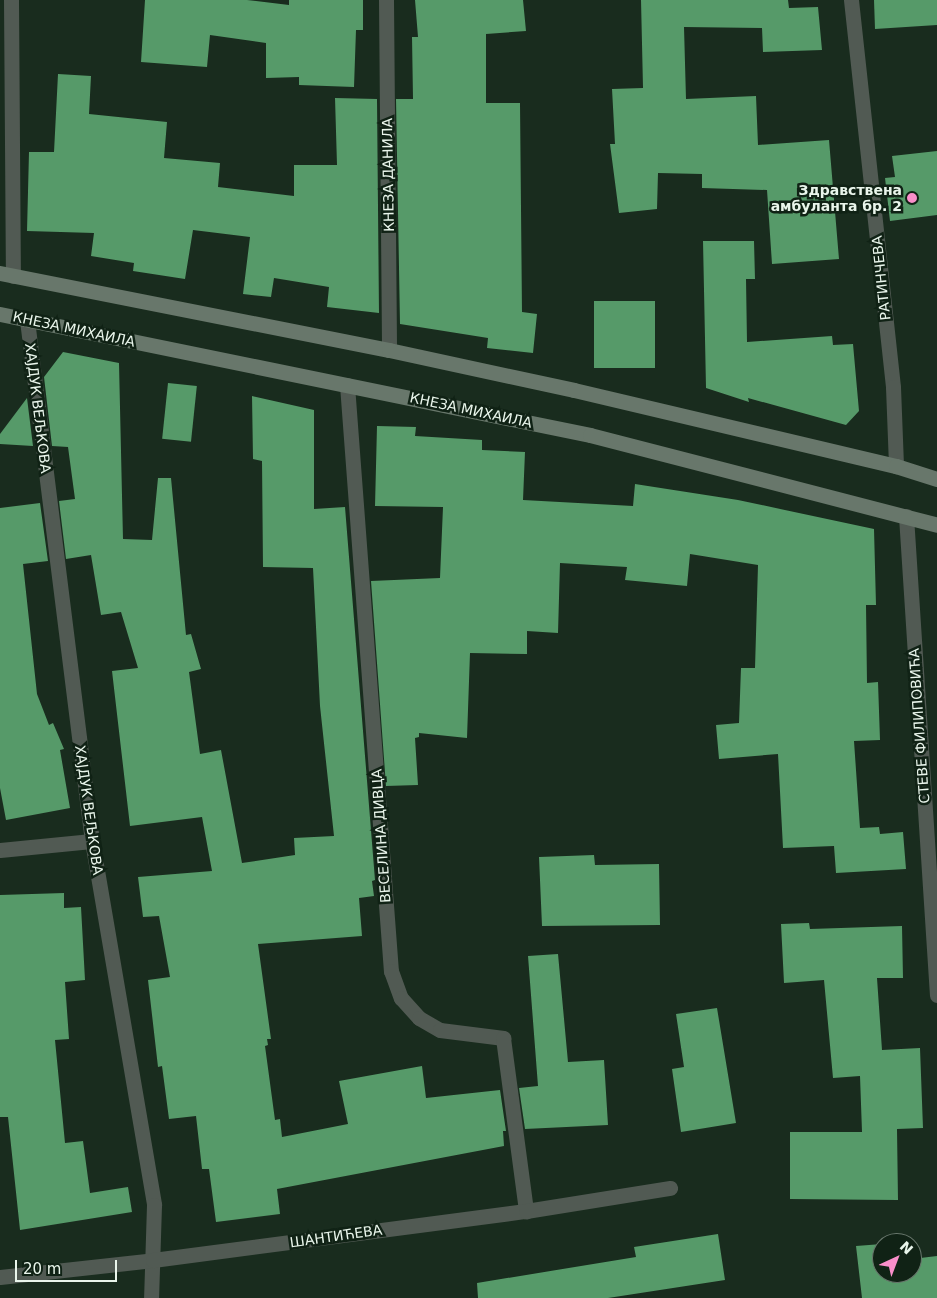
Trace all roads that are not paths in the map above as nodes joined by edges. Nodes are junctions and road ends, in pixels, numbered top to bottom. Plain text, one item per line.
1 (11, 0) edge
2 (386, 0) edge
3 (851, 0) edge
4 (6, 275) edge
5 (0, 314) edge
6 (27, 320) junction
7 (389, 350) junction
8 (347, 385) junction
9 (896, 466) junction
10 (937, 479) edge
11 (906, 516) junction
12 (937, 525) edge
13 (92, 842) junction
14 (0, 850) edge
15 (937, 995) edge
16 (670, 1188) dead end
17 (526, 1211) junction
18 (154, 1260) junction
19 (0, 1276) edge
20 (151, 1298) edge

1 - 4 street
2 - 7 street, КНЕЗА ДАНИЛА
3 - 9 street, РАТИНЧЕВА
4 - 7 main road
5 - 6 main road, КНЕЗА МИХАИЛА
6 - 8 main road, КНЕЗА МИХАИЛА
6 - 13 street, ХАЈДУК ВЕЉКОВА
7 - 9 main road
8 - 11 main road, КНЕЗА МИХАИЛА
8 - 17 street, ВЕСЕЛИНА ДИВЦА
9 - 10 main road
11 - 12 main road, КНЕЗА МИХАИЛА
11 - 15 street, СТЕВЕ ФИЛИПОВИЋА
13 - 14 street
13 - 18 street, ХАЈДУК ВЕЉКОВА
16 - 17 street, ШАНТИЋЕВА
17 - 18 street, ШАНТИЋЕВА
18 - 19 street, ШАНТИЋЕВА
18 - 20 street, ХАЈДУК ВЕЉКОВА

